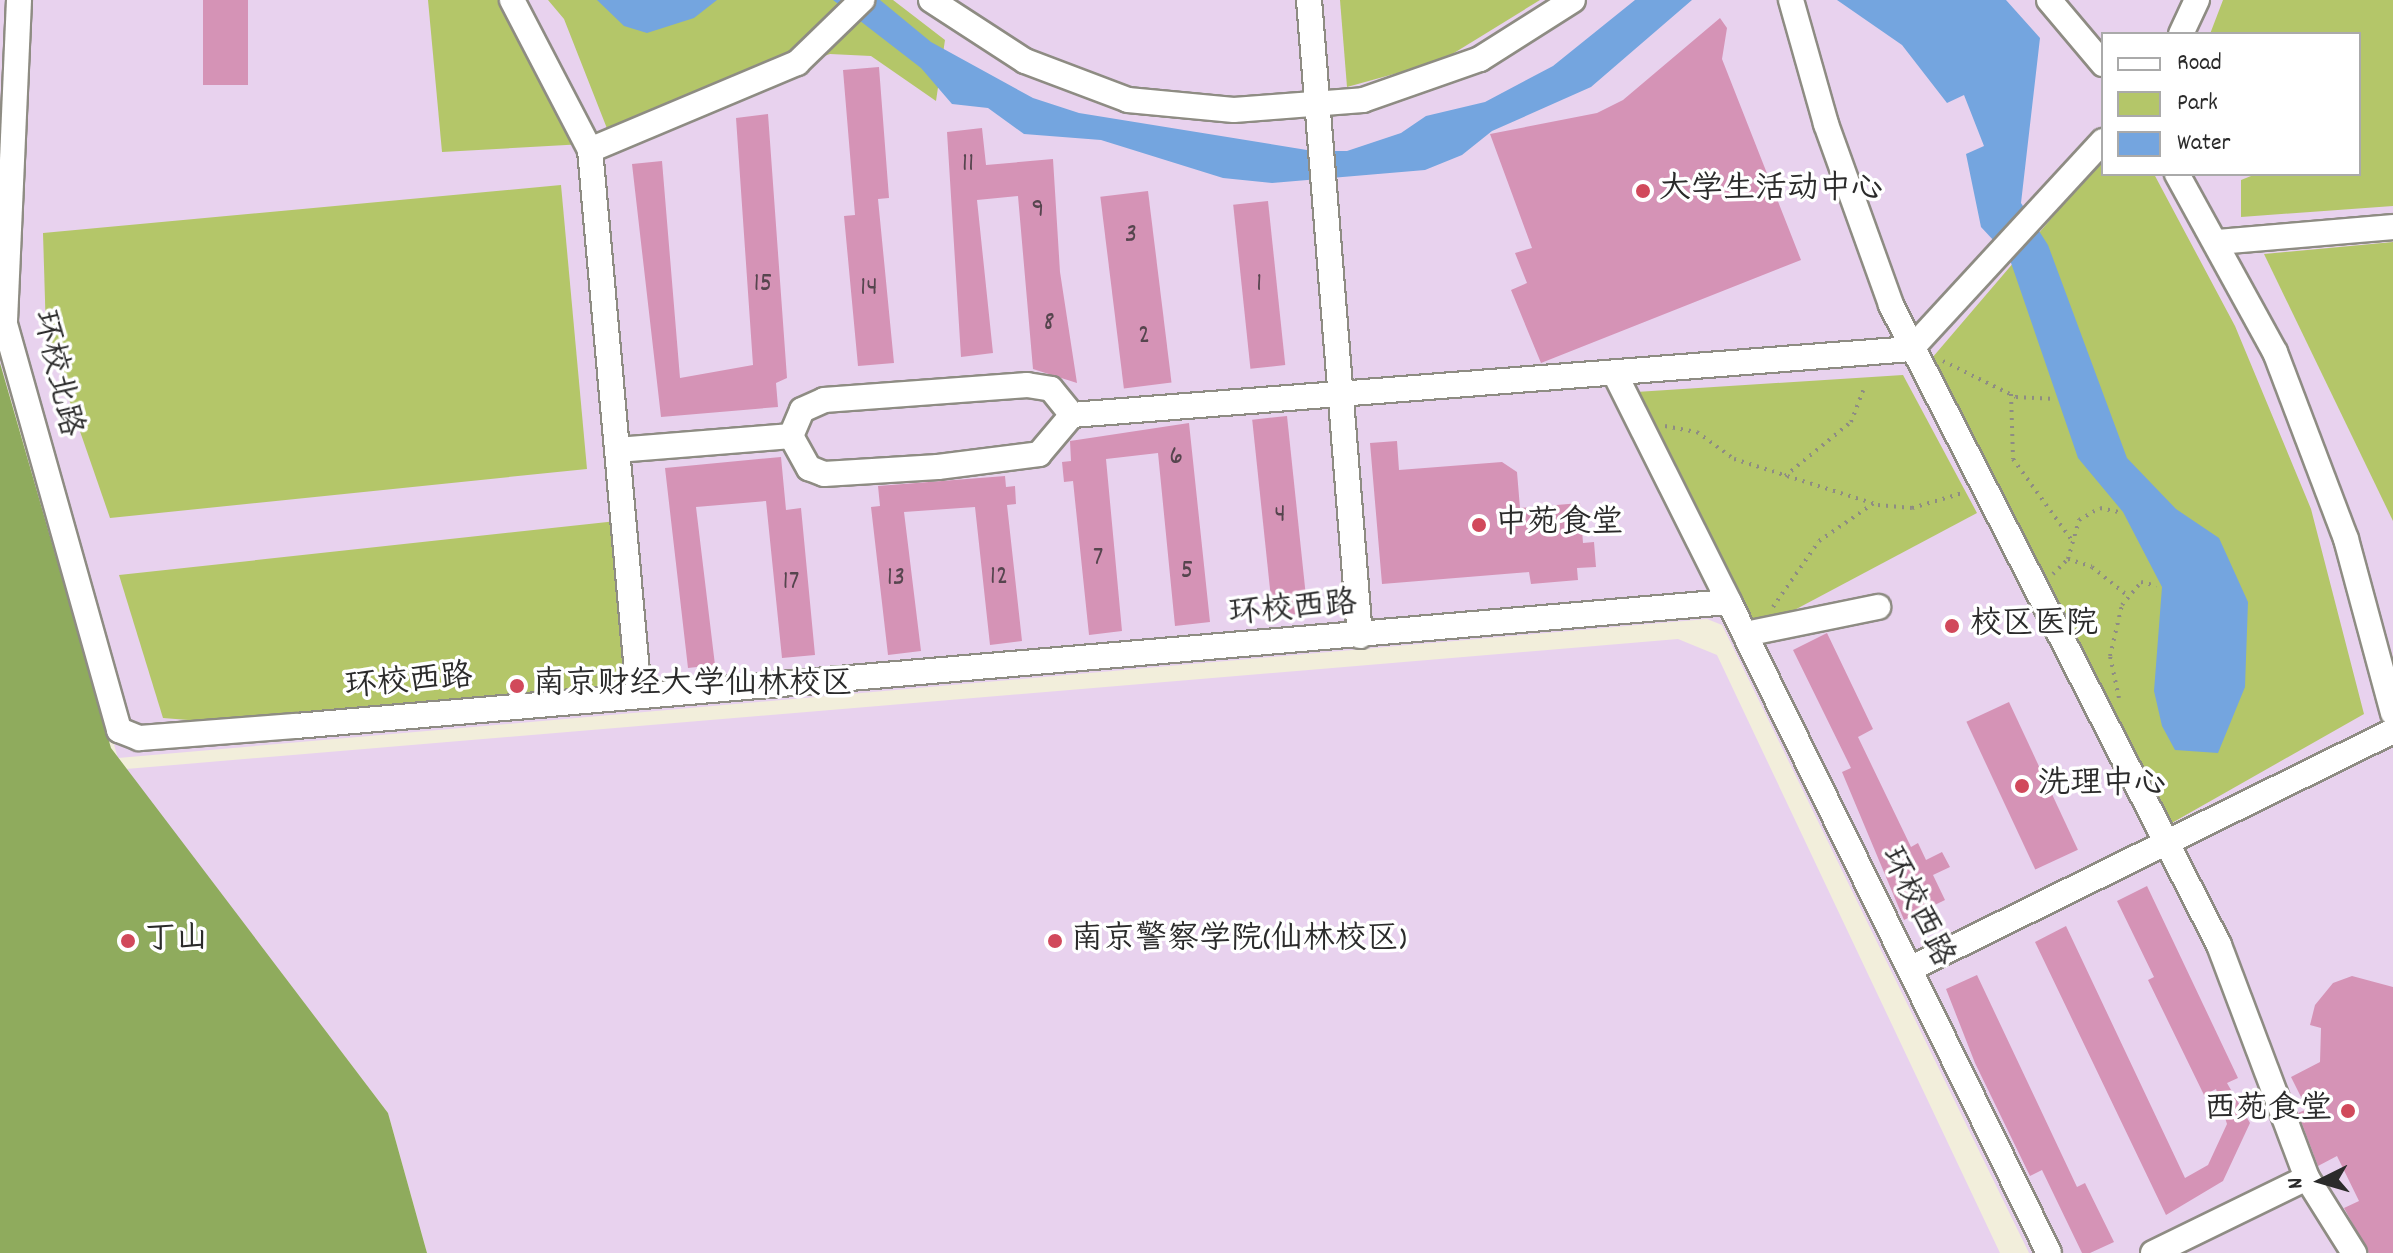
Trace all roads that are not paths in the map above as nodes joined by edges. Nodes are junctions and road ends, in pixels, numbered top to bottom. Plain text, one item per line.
1 (19, 0) edge
2 (512, 0) edge
3 (862, 0) edge
4 (931, 0) edge
5 (1309, 0) edge
6 (1573, 0) edge
7 (1791, 0) edge
8 (2049, 0) edge
9 (2197, 0) edge
10 (2182, 32) edge
11 (2101, 62) edge
12 (1313, 107) junction
13 (2101, 143) edge
14 (590, 150) junction
15 (2178, 176) edge
16 (2393, 227) edge
17 (2218, 242) junction
18 (1911, 349) junction
19 (1616, 376) junction
20 (1342, 395) junction
21 (1072, 415) junction
22 (791, 436) junction
23 (617, 450) junction
24 (1729, 602) junction
25 (1878, 607) dead end
26 (1755, 631) junction
27 (1360, 636) junction
28 (639, 695) junction
29 (2393, 713) edge
30 (2393, 731) edge
31 (139, 738) joint
32 (2166, 841) junction
33 (1910, 969) junction
34 (2307, 1178) junction
35 (2049, 1253) edge
36 (2153, 1253) edge
37 (2354, 1253) edge

1 - 31 street, 环校北路
2 - 14 street
3 - 14 street
4 - 12 street
5 - 12 street
6 - 12 street
7 - 18 street
8 - 11 street
9 - 10 street
12 - 20 street
13 - 18 street
14 - 23 street
15 - 17 street
16 - 17 street
17 - 29 street
18 - 19 street
18 - 32 street
19 - 20 street
19 - 24 street
20 - 21 street
20 - 27 street
21 - 22 street
21 - 22 street
22 - 23 street
23 - 28 street
24 - 26 street, 环校西路
24 - 27 street, 环校西路
25 - 26 street
26 - 33 street, 环校西路
27 - 28 street, 环校西路
28 - 31 street, 环校西路
30 - 32 street
32 - 33 street
32 - 34 street
33 - 35 street, 环校西路
34 - 36 street
34 - 37 street

